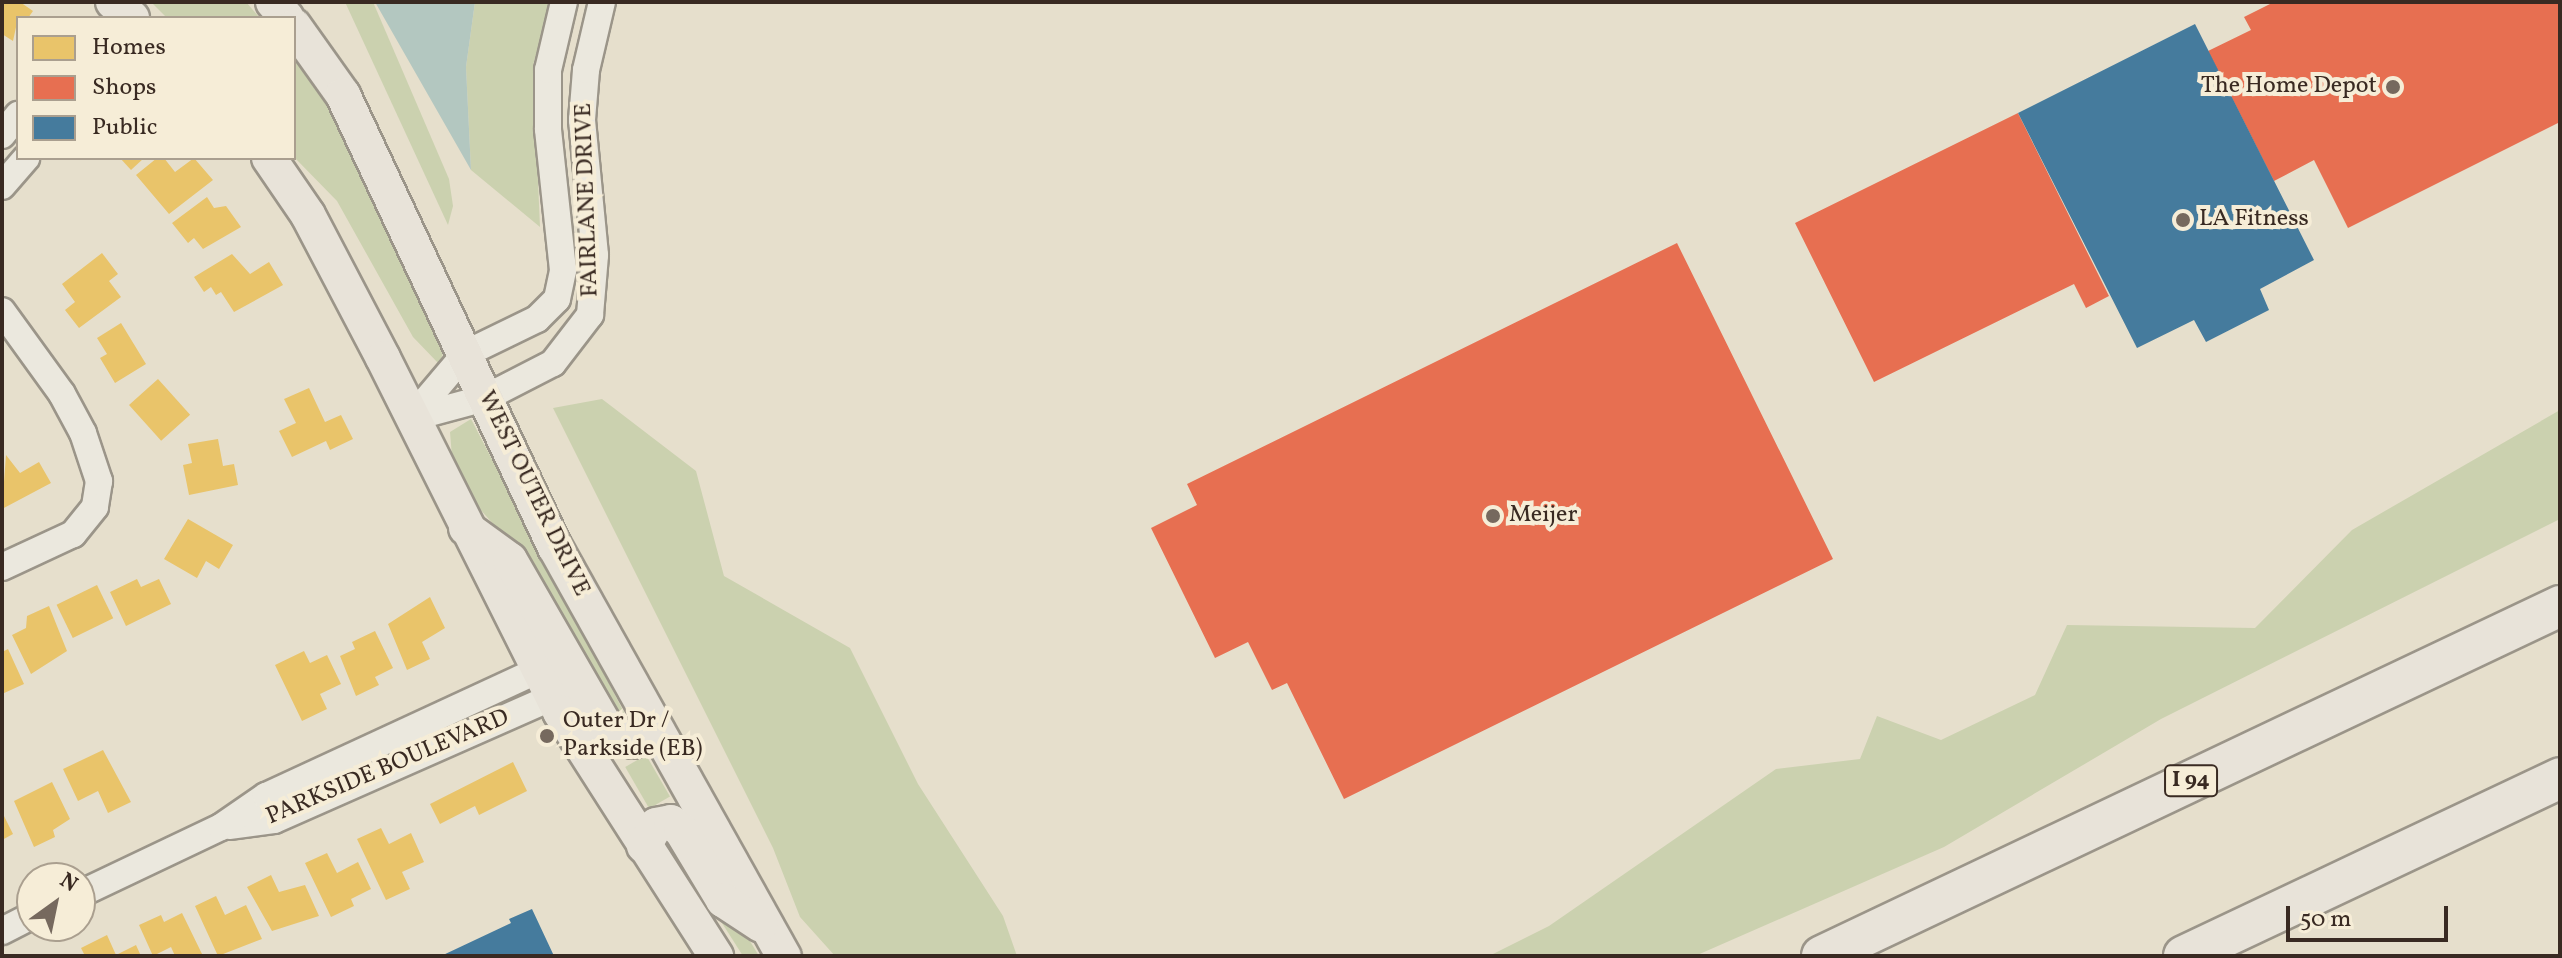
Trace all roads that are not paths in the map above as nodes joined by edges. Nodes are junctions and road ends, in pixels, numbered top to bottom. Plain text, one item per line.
1 (113, 2) edge
2 (564, 2) edge
3 (602, 2) edge
4 (130, 16) edge
5 (296, 29) edge
6 (16, 118) edge
7 (2, 135) edge
8 (24, 160) edge
9 (270, 160) edge
10 (2, 186) edge
11 (2, 311) edge
12 (465, 354) junction
13 (485, 398) junction
14 (411, 418) junction
15 (465, 528) junction
16 (2, 567) edge
17 (2560, 606) edge
18 (544, 684) junction
19 (649, 719) junction
20 (2560, 778) edge
21 (644, 846) junction
22 (96, 886) edge
23 (776, 943) edge
24 (716, 956) edge
25 (1822, 956) edge
26 (2184, 956) edge

1 - 4 main road
2 - 12 street, FAIRLANE DRIVE
3 - 13 street, FAIRLANE DRIVE
5 - 12 main road, WEST OUTER DRIVE
6 - 7 street
8 - 10 street
9 - 14 main road
11 - 16 street
12 - 13 main road, WEST OUTER DRIVE
12 - 14 street, FAIRLANE DRIVE
13 - 14 street, FAIRLANE DRIVE
13 - 19 main road, WEST OUTER DRIVE
14 - 15 main road
15 - 18 main road
15 - 19 main road
17 - 25 highway, I 94
18 - 21 main road
18 - 22 street, PARKSIDE BOULEVARD
19 - 23 main road, WEST OUTER DRIVE
20 - 26 highway
21 - 23 main road
21 - 24 main road

